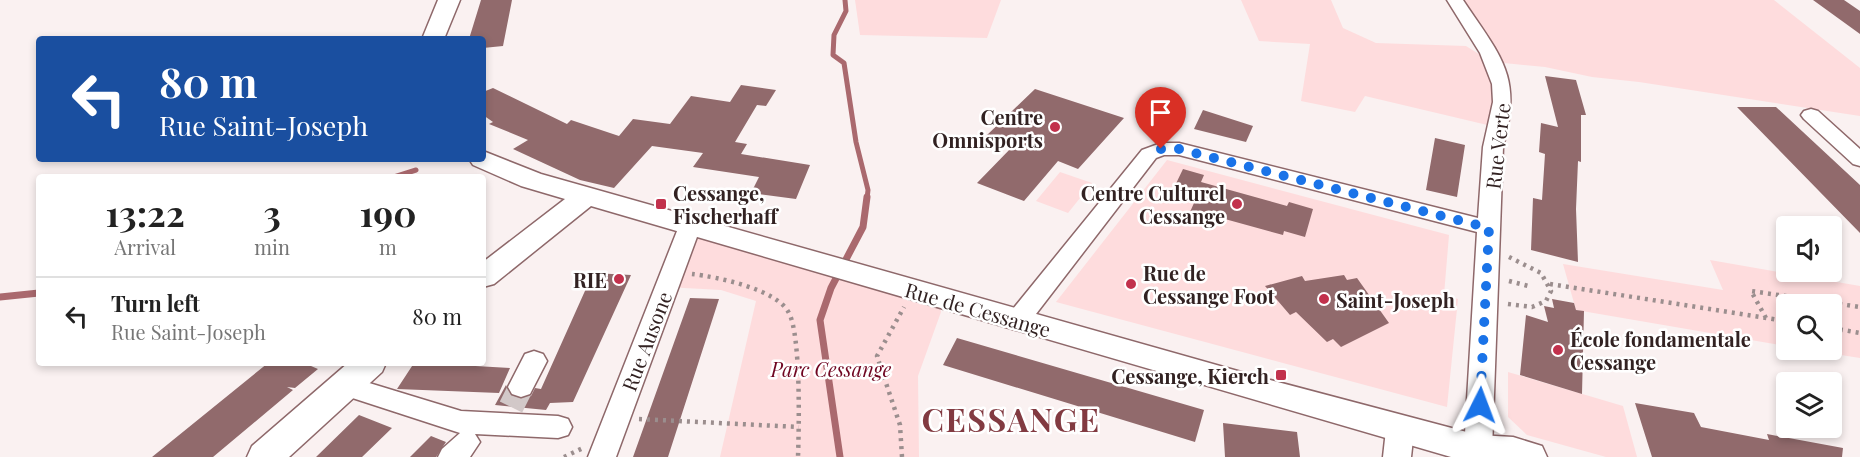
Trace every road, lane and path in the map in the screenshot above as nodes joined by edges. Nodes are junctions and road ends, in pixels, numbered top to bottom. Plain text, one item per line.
1 (449, 0) edge
2 (1455, 0) edge
3 (434, 36) edge
4 (1811, 116) dead end
5 (1860, 160) edge
6 (486, 161) edge
7 (587, 196) junction
8 (690, 226) junction
9 (1489, 228) junction
10 (1509, 256) dead end
11 (685, 273) dead end
12 (486, 276) edge
13 (1509, 281) dead end
14 (1550, 284) junction
15 (1532, 287) dead end
16 (1508, 304) dead end
17 (1860, 307) edge
18 (903, 309) dead end
19 (1766, 318) junction
20 (1776, 320) edge
21 (1017, 321) junction
22 (1842, 330) edge
23 (1860, 333) edge
24 (534, 361) dead end
25 (366, 366) edge
26 (343, 385) junction
27 (512, 405) junction
28 (632, 419) dead end
29 (558, 427) dead end
30 (799, 427) junction
31 (1399, 443) edge
32 (593, 452) edge
33 (1483, 453) edge
34 (265, 457) edge
35 (564, 457) edge
36 (798, 457) edge
37 (902, 457) edge
38 (1529, 457) edge

1 - 3 main road
2 - 9 street, Rue Verte
4 - 5 street
6 - 7 main road, Rue de Cessange
7 - 8 main road, Rue de Cessange
7 - 12 main road
8 - 21 main road, Rue de Cessange
8 - 32 street, Rue Ausone
9 - 21 street
9 - 33 street, Rue Verte
10 - 14 path
11 - 30 path
13 - 15 path
14 - 16 path
14 - 19 path
17 - 19 path
18 - 37 path
19 - 20 path
21 - 31 main road, Rue de Cessange
22 - 23 path
24 - 27 street
25 - 26 main road
26 - 27 street
26 - 34 main road
27 - 29 street
28 - 30 path
30 - 36 path
31 - 33 main road, Rue de Cessange
32 - 35 path
33 - 38 main road, Rue de Cessange

